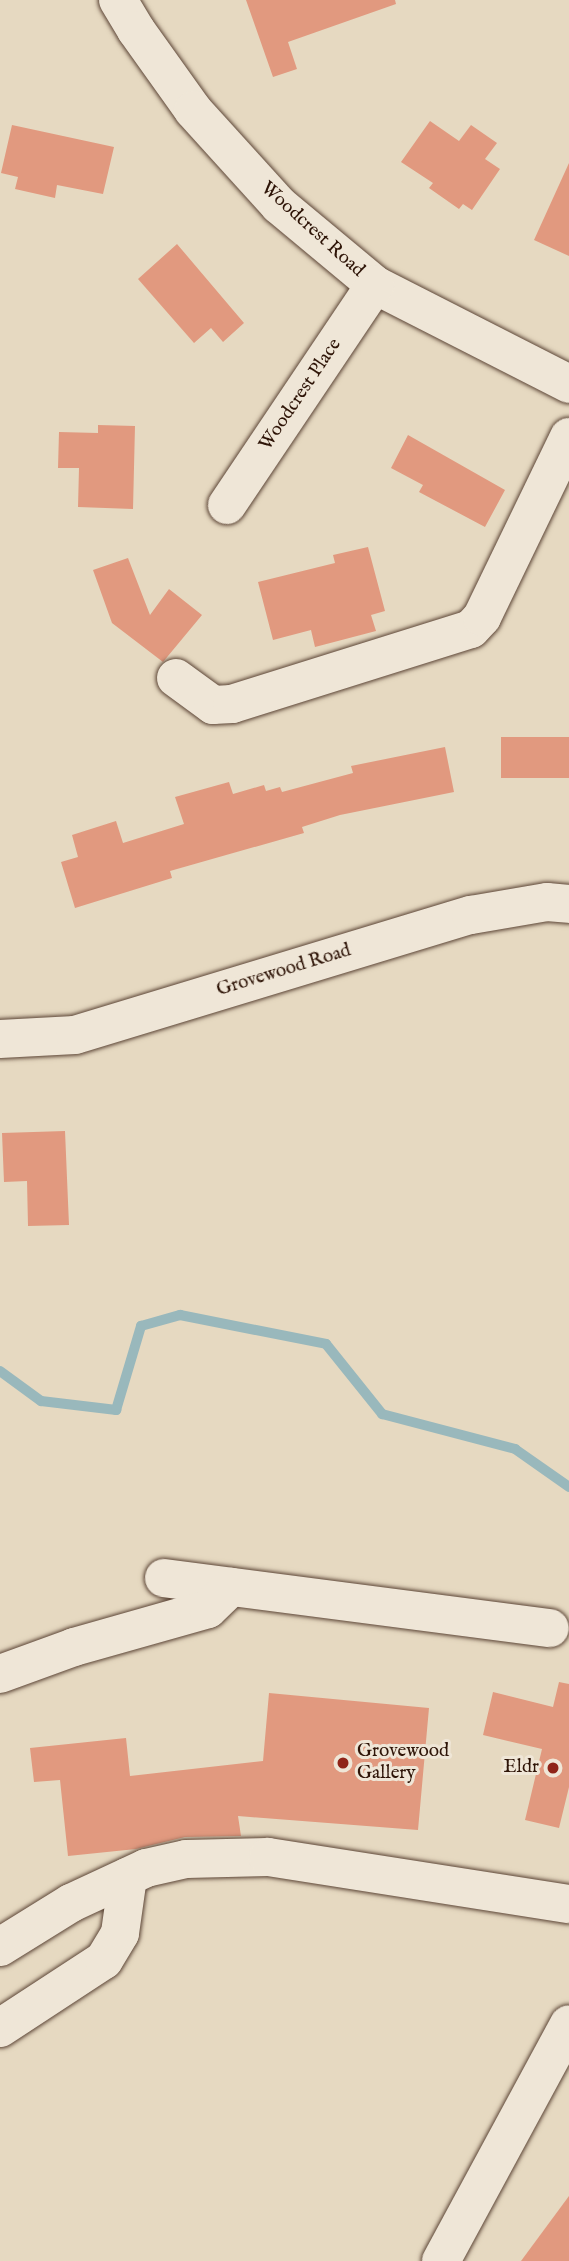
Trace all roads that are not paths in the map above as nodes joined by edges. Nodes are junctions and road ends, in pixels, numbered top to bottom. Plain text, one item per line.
1 (118, 0) edge
2 (375, 285) junction
3 (569, 384) edge
4 (569, 437) edge
5 (227, 505) dead end
6 (176, 678) dead end
7 (569, 904) edge
8 (0, 1039) edge
9 (164, 1578) dead end
10 (231, 1587) junction
11 (550, 1628) dead end
12 (10, 1670) edge
13 (128, 1877) junction
14 (569, 1904) edge
15 (0, 1947) edge
16 (569, 2024) edge
17 (0, 2028) edge
18 (441, 2261) edge

1 - 2 street, Woodcrest Road
2 - 3 street, Woodcrest Road
2 - 5 street, Woodcrest Place
4 - 6 street
7 - 8 street, Grovewood Road
9 - 10 street
10 - 11 street
10 - 12 street
13 - 14 street
13 - 15 street
13 - 17 street
16 - 18 street

